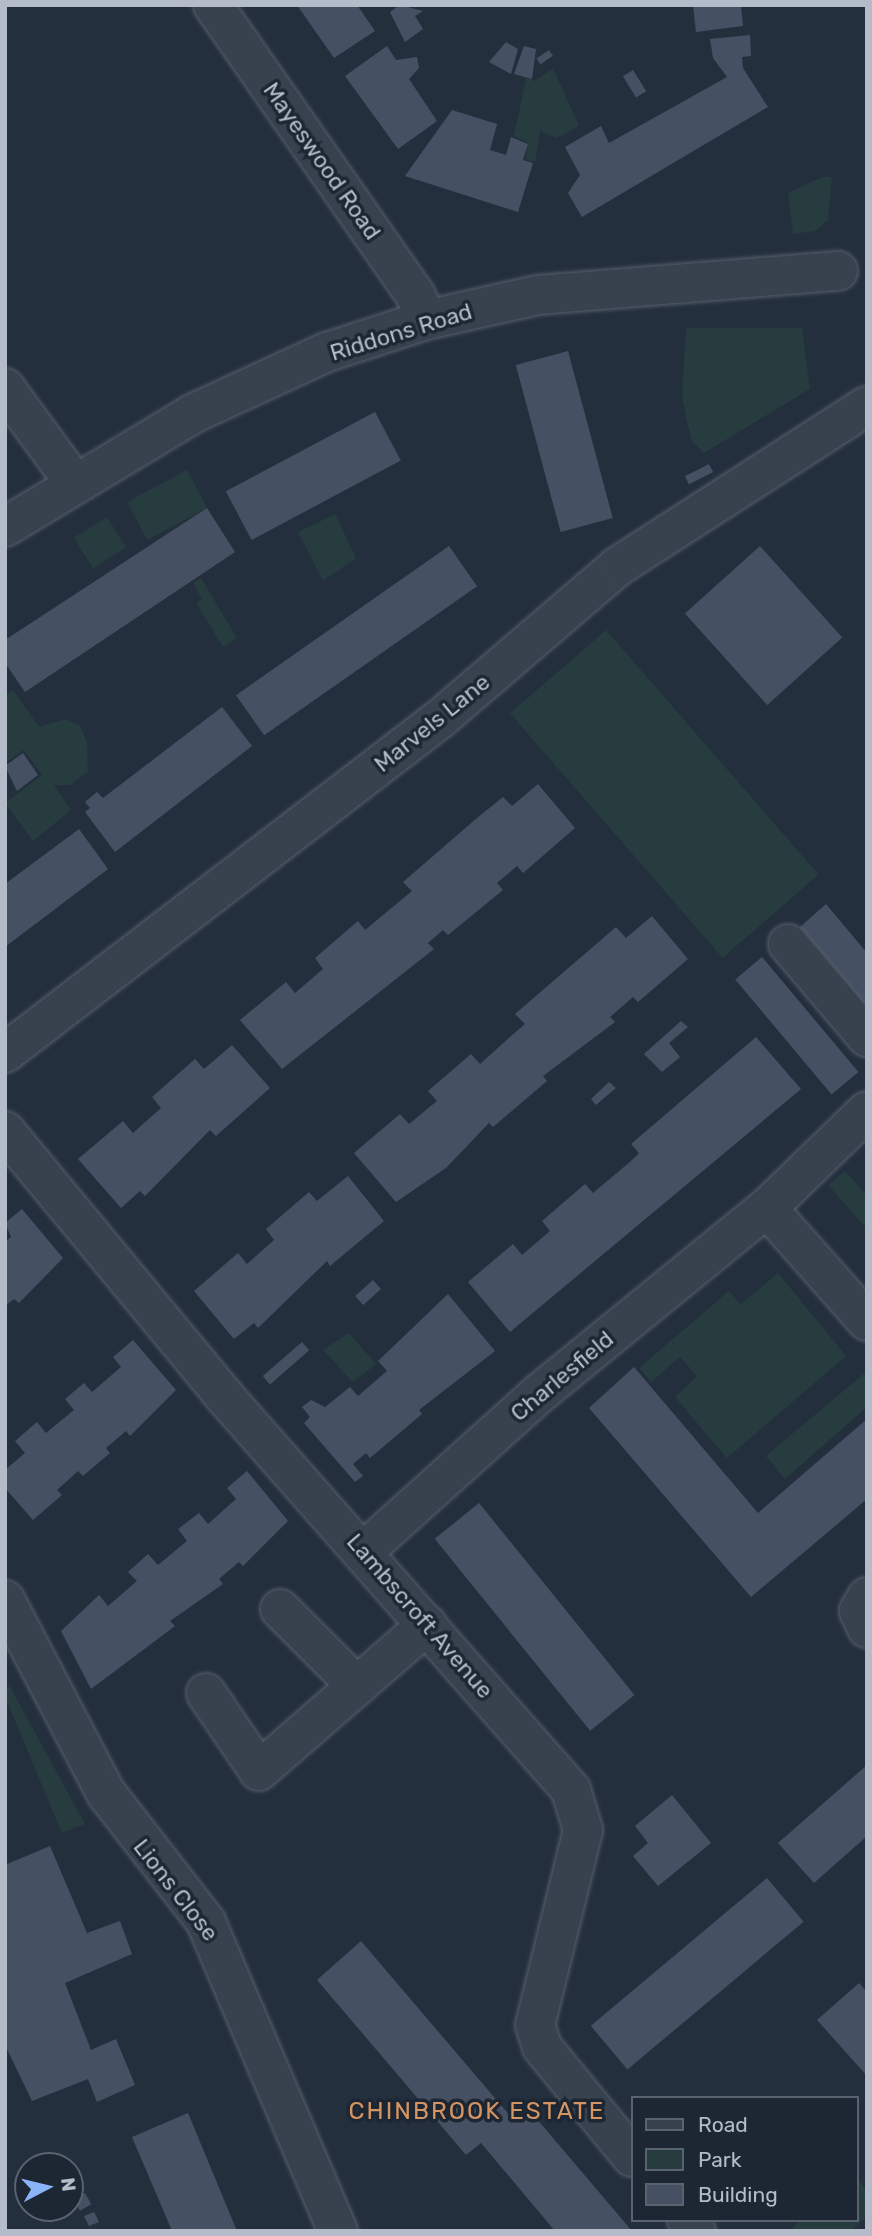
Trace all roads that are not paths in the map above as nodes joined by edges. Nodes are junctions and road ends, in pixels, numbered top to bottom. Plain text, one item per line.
1 (214, 5) edge
2 (838, 271) dead end
3 (426, 320) junction
4 (5, 388) edge
5 (867, 406) edge
6 (73, 481) junction
7 (5, 527) edge
8 (788, 944) dead end
9 (867, 1037) edge
10 (5, 1053) edge
11 (867, 1111) edge
12 (5, 1130) edge
13 (767, 1208) junction
14 (867, 1321) edge
15 (363, 1552) junction
16 (867, 1597) edge
17 (5, 1600) edge
18 (280, 1609) dead end
19 (427, 1625) junction
20 (867, 1628) edge
21 (358, 1686) junction
22 (206, 1693) dead end
23 (630, 2155) edge
24 (338, 2231) edge

1 - 3 street, Mayeswood Road
2 - 3 street, Riddons Road
3 - 6 street, Riddons Road
4 - 6 street
5 - 10 street, Marvels Lane
6 - 7 street, Riddons Road
8 - 9 street
11 - 13 street, Charlesfield
12 - 15 street, Lambscroft Avenue
13 - 14 street
13 - 15 street, Charlesfield
15 - 19 street, Lambscroft Avenue
16 - 20 street
17 - 24 street, Lions Close
18 - 21 street
19 - 21 street
19 - 23 street, Lambscroft Avenue
21 - 22 street

